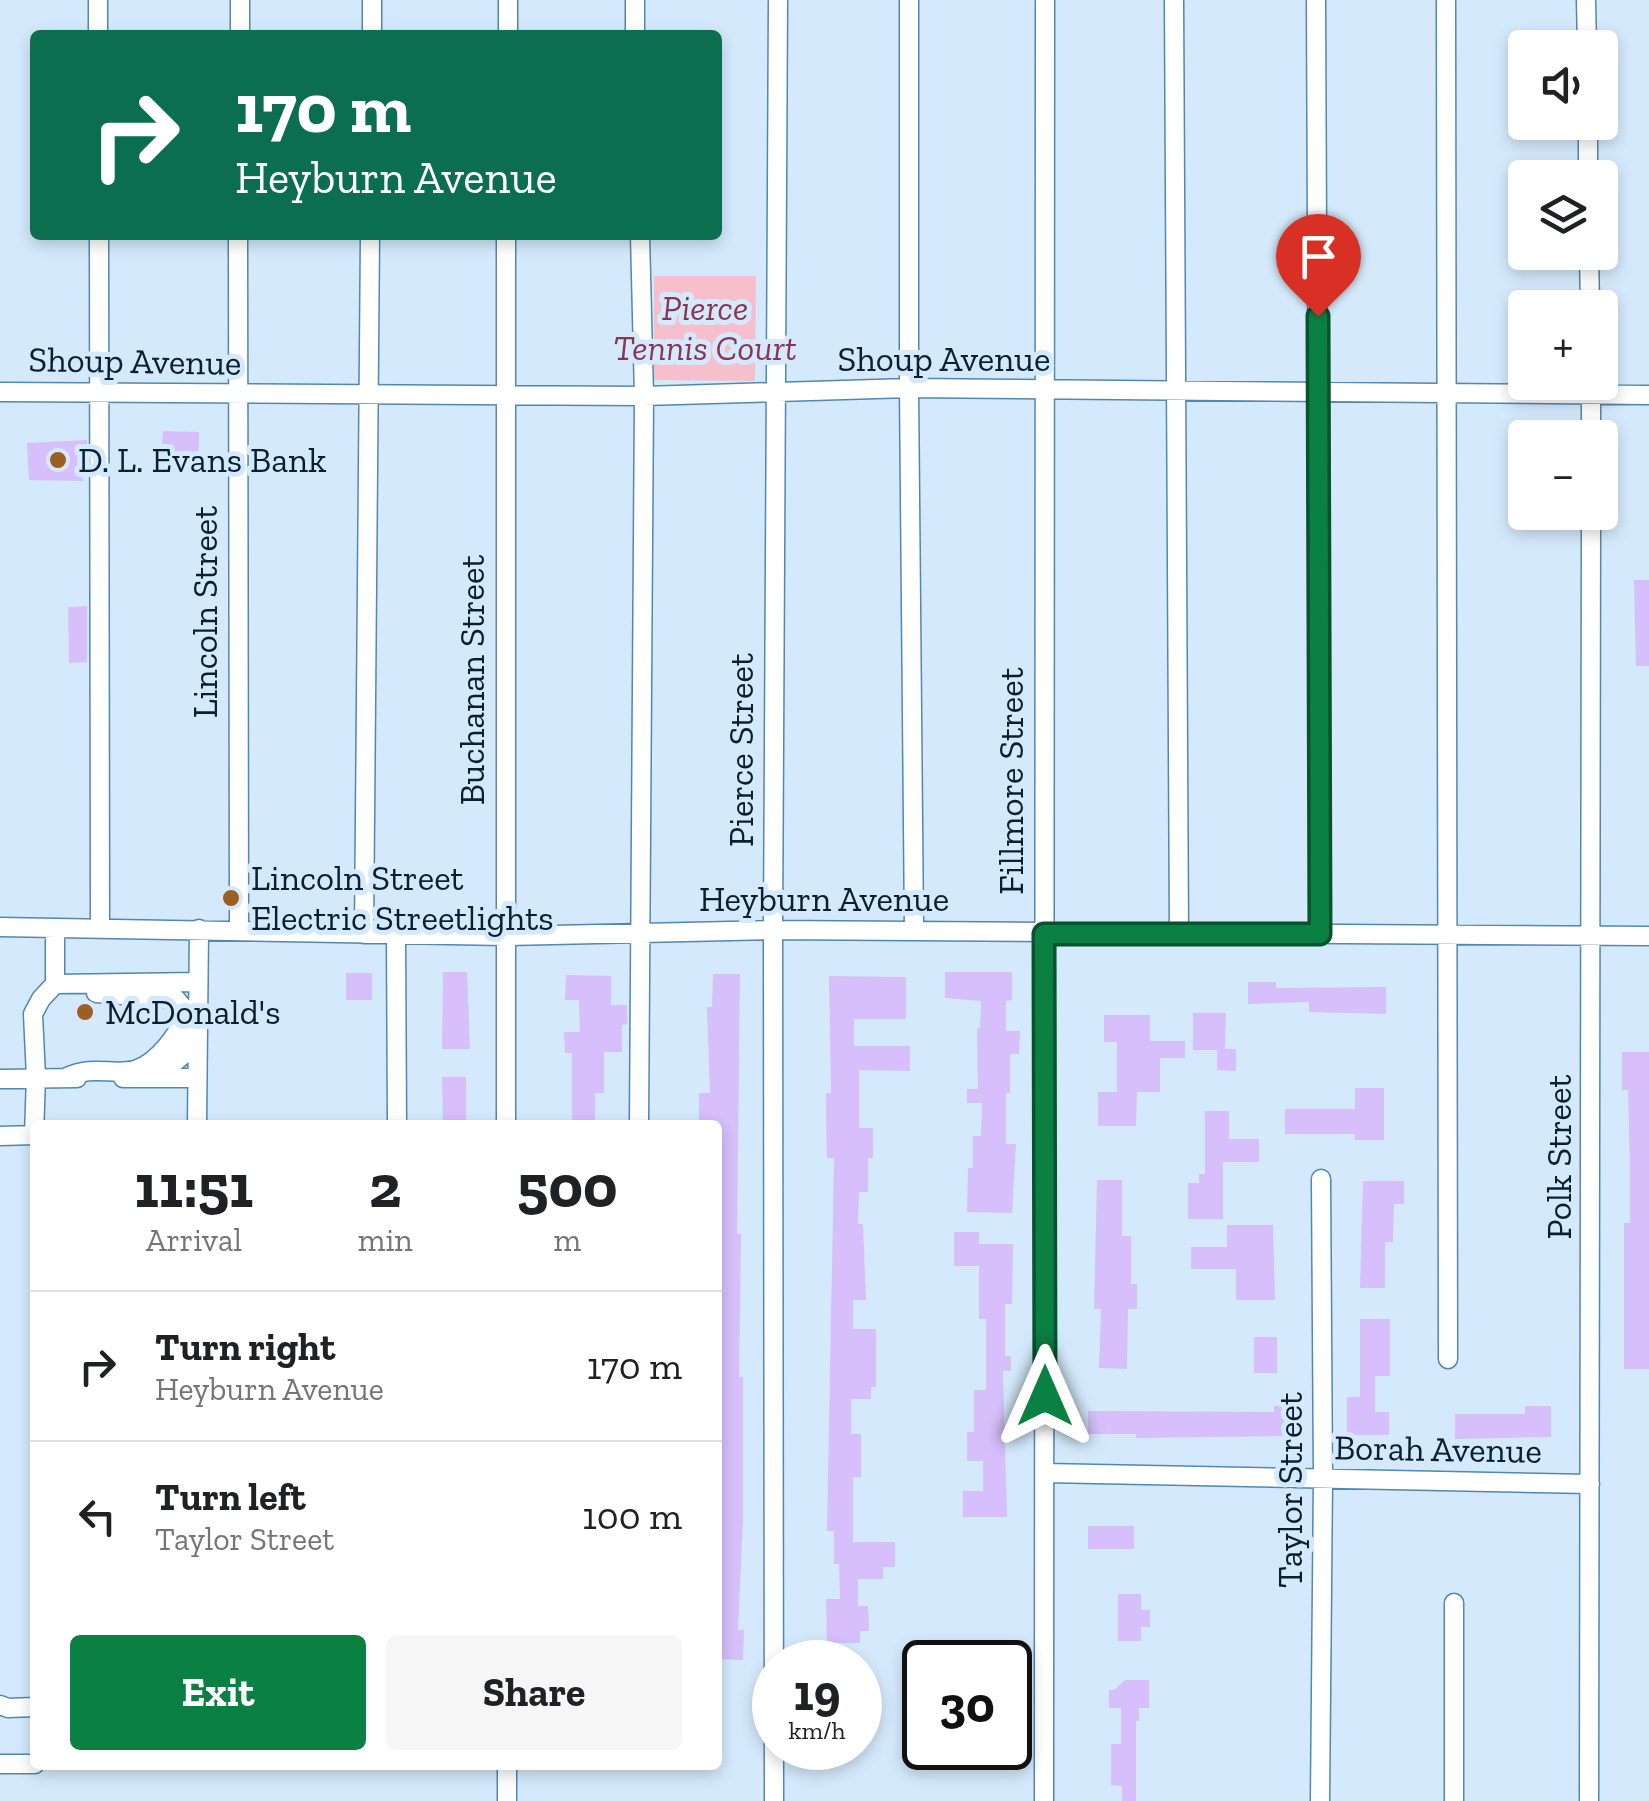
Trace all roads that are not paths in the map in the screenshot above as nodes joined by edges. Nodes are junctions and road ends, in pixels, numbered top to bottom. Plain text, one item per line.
1 (98, 0) edge
2 (240, 0) edge
3 (372, 0) edge
4 (508, 0) edge
5 (635, 0) edge
6 (778, 0) edge
7 (910, 0) edge
8 (1045, 0) edge
9 (1174, 0) edge
10 (1316, 0) edge
11 (1446, 0) edge
12 (1586, 0) edge
13 (98, 30) edge
14 (240, 30) edge
15 (372, 30) edge
16 (508, 30) edge
17 (635, 30) edge
18 (1587, 30) edge
19 (98, 240) edge
20 (238, 240) edge
21 (370, 240) edge
22 (506, 240) edge
23 (640, 240) edge
24 (909, 388) junction
25 (0, 392) edge
26 (99, 392) junction
27 (1042, 392) junction
28 (1508, 392) edge
29 (1618, 392) edge
30 (775, 393) junction
31 (1176, 393) junction
32 (236, 394) junction
33 (1445, 394) junction
34 (1318, 395) junction
35 (369, 396) junction
36 (644, 396) junction
37 (1649, 396) edge
38 (504, 397) junction
39 (1591, 530) edge
40 (0, 927) edge
41 (55, 928) junction
42 (100, 929) junction
43 (199, 929) junction
44 (239, 929) junction
45 (773, 930) junction
46 (914, 930) junction
47 (642, 932) junction
48 (364, 934) junction
49 (396, 934) junction
50 (1044, 934) junction
51 (1179, 934) junction
52 (1320, 934) junction
53 (1448, 935) junction
54 (1592, 935) junction
55 (505, 936) junction
56 (1649, 936) edge
57 (198, 982) junction
58 (55, 984) junction
59 (80, 984) junction
60 (36, 1077) junction
61 (0, 1078) edge
62 (65, 1078) junction
63 (197, 1078) junction
64 (35, 1120) edge
65 (197, 1120) edge
66 (397, 1120) edge
67 (506, 1120) edge
68 (639, 1120) edge
69 (0, 1136) edge
70 (30, 1136) edge
71 (1321, 1180) dead end
72 (1448, 1359) dead end
73 (1045, 1474) junction
74 (1323, 1479) junction
75 (1590, 1484) junction
76 (1454, 1603) dead end
77 (0, 1705) edge
78 (30, 1707) edge
79 (0, 1764) edge
80 (30, 1764) edge
81 (507, 1770) edge
82 (507, 1801) edge
83 (774, 1801) edge
84 (1044, 1801) edge
85 (1320, 1801) edge
86 (1454, 1801) edge
87 (1589, 1801) edge

1 - 13 street
2 - 14 street
3 - 15 street
4 - 16 street
5 - 17 street
6 - 30 street, Pierce Street
7 - 24 street
8 - 27 street, Fillmore Street
9 - 31 street
10 - 34 street
11 - 33 street
12 - 18 street
19 - 26 street
20 - 32 street, Lincoln Street
21 - 35 street
22 - 38 street, Buchanan Street
23 - 36 street
24 - 27 street, Shoup Avenue
24 - 30 street, Shoup Avenue
24 - 46 street
25 - 26 street, Shoup Avenue
26 - 32 street, Shoup Avenue
26 - 42 street
27 - 31 street, Shoup Avenue
27 - 50 street, Fillmore Street
28 - 33 street, Shoup Avenue
29 - 37 street, Shoup Avenue
30 - 36 street, Shoup Avenue
30 - 45 street, Pierce Street
31 - 34 street, Shoup Avenue
31 - 51 street
32 - 35 street, Shoup Avenue
32 - 44 street, Lincoln Street
33 - 34 street, Shoup Avenue
33 - 53 street
34 - 52 street
35 - 38 street, Shoup Avenue
35 - 48 street
36 - 38 street, Shoup Avenue
36 - 47 street
38 - 55 street, Buchanan Street
39 - 54 street, Polk Street
40 - 41 street, Heyburn Avenue
41 - 42 street, Heyburn Avenue
41 - 58 street
42 - 43 street, Heyburn Avenue
43 - 44 street, Heyburn Avenue
43 - 57 street
44 - 48 street, Heyburn Avenue
45 - 46 street, Heyburn Avenue
45 - 47 street, Heyburn Avenue
45 - 83 street, Pierce Street
46 - 50 street, Heyburn Avenue
47 - 55 street, Heyburn Avenue
47 - 68 street
48 - 49 street, Heyburn Avenue
49 - 55 street, Heyburn Avenue
49 - 66 street
50 - 51 street, Heyburn Avenue
50 - 73 street, Fillmore Street
51 - 52 street, Heyburn Avenue
52 - 53 street, Heyburn Avenue
53 - 54 street, Heyburn Avenue
53 - 72 street
54 - 56 street, Heyburn Avenue
54 - 75 street, Polk Street
55 - 67 street, Buchanan Street
57 - 59 street
57 - 63 street
58 - 59 street
58 - 60 street
59 - 62 street
60 - 61 street
60 - 62 street
60 - 64 street
62 - 63 street
63 - 65 street
69 - 70 street
71 - 74 street, Taylor Street
73 - 74 street, Borah Avenue
73 - 84 street, Fillmore Street
74 - 75 street, Borah Avenue
74 - 85 street, Taylor Street
75 - 87 street, Polk Street
76 - 86 street
77 - 78 street
79 - 80 street
81 - 82 street

